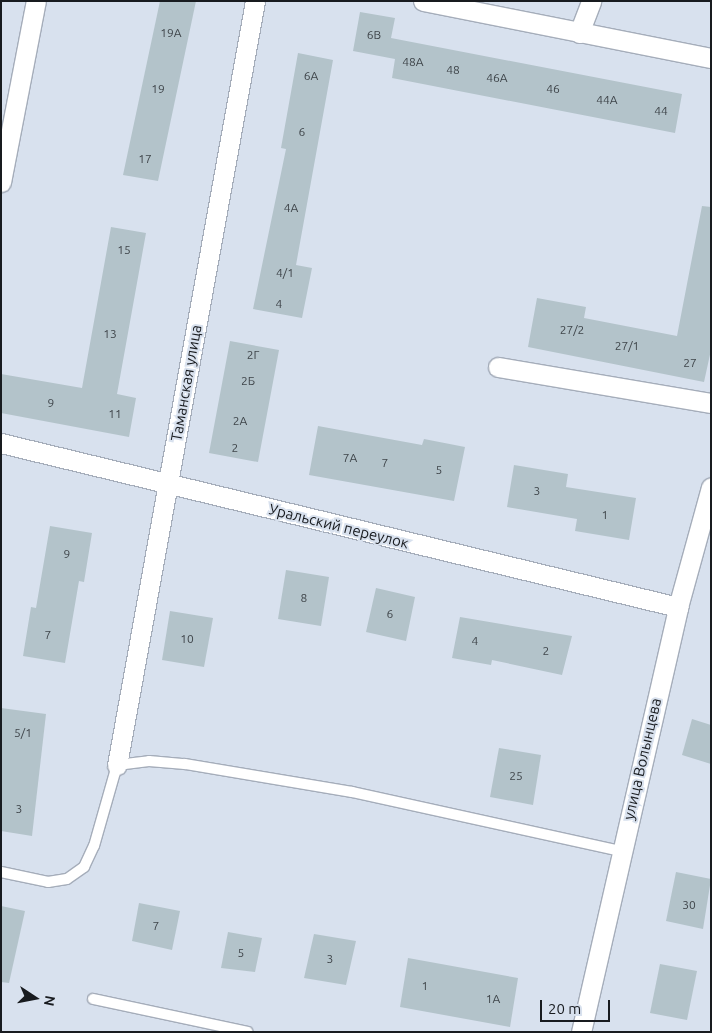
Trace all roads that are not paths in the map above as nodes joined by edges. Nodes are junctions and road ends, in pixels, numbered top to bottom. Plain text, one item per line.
1 (36, 1) edge
2 (255, 1) edge
3 (423, 1) edge
4 (591, 1) edge
5 (579, 33) junction
6 (711, 58) edge
7 (1, 182) edge
8 (498, 367) dead end
9 (711, 403) edge
10 (1, 443) edge
11 (168, 484) junction
12 (711, 487) edge
13 (678, 607) junction
14 (117, 765) junction
15 (620, 851) junction
16 (1, 872) edge
17 (93, 999) dead end
18 (248, 1032) edge
19 (581, 1032) edge

1 - 7 street
2 - 11 street, Таманская улица
3 - 5 street
4 - 5 street
5 - 6 street
8 - 9 street
10 - 11 street, Уральский переулок
11 - 13 street, Уральский переулок
11 - 14 street, Таманская улица
12 - 13 street, улица Волынцева
13 - 15 street, улица Волынцева
14 - 15 lane
14 - 16 lane
15 - 19 street, улица Волынцева
17 - 18 lane

